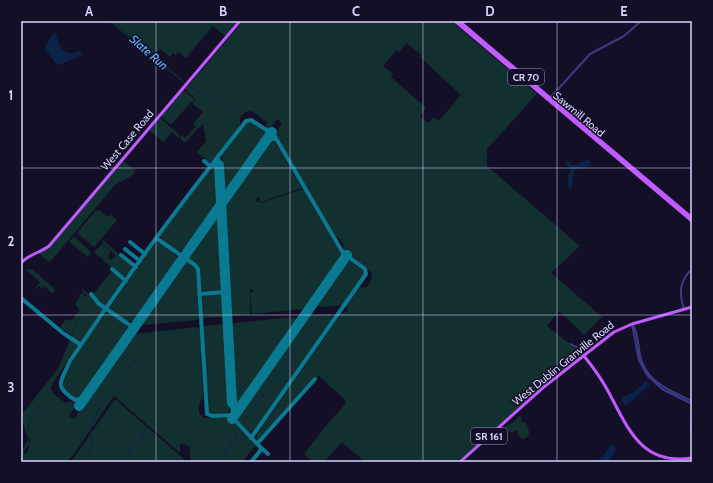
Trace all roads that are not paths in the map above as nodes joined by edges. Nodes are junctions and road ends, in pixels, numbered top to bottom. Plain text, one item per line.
1 (240, 21) edge
2 (455, 21) edge
3 (459, 21) edge
4 (641, 21) edge
5 (549, 99) junction
6 (692, 218) edge
7 (692, 221) edge
8 (21, 263) edge
9 (692, 269) edge
10 (692, 307) edge
11 (684, 309) junction
12 (632, 324) junction
13 (571, 344) dead end
14 (584, 356) junction
15 (692, 402) edge
16 (692, 417) edge
17 (692, 436) edge
18 (692, 458) edge
19 (460, 462) edge

1 - 8 main road, West Case Road
2 - 5 main road, Sawmill Road / CR 70
3 - 5 main road, Sawmill Road / CR 70
4 - 5 street
5 - 6 main road, Sawmill Road / CR 70
5 - 7 main road, Sawmill Road / CR 70
9 - 11 street
10 - 11 main road, West Dublin Granville Road / SR 161
11 - 12 main road, West Dublin Granville Road / SR 161
12 - 14 main road, West Dublin Granville Road / SR 161
12 - 15 street
13 - 14 street
14 - 18 main road
14 - 19 main road, West Dublin Granville Road / SR 161
16 - 17 street

